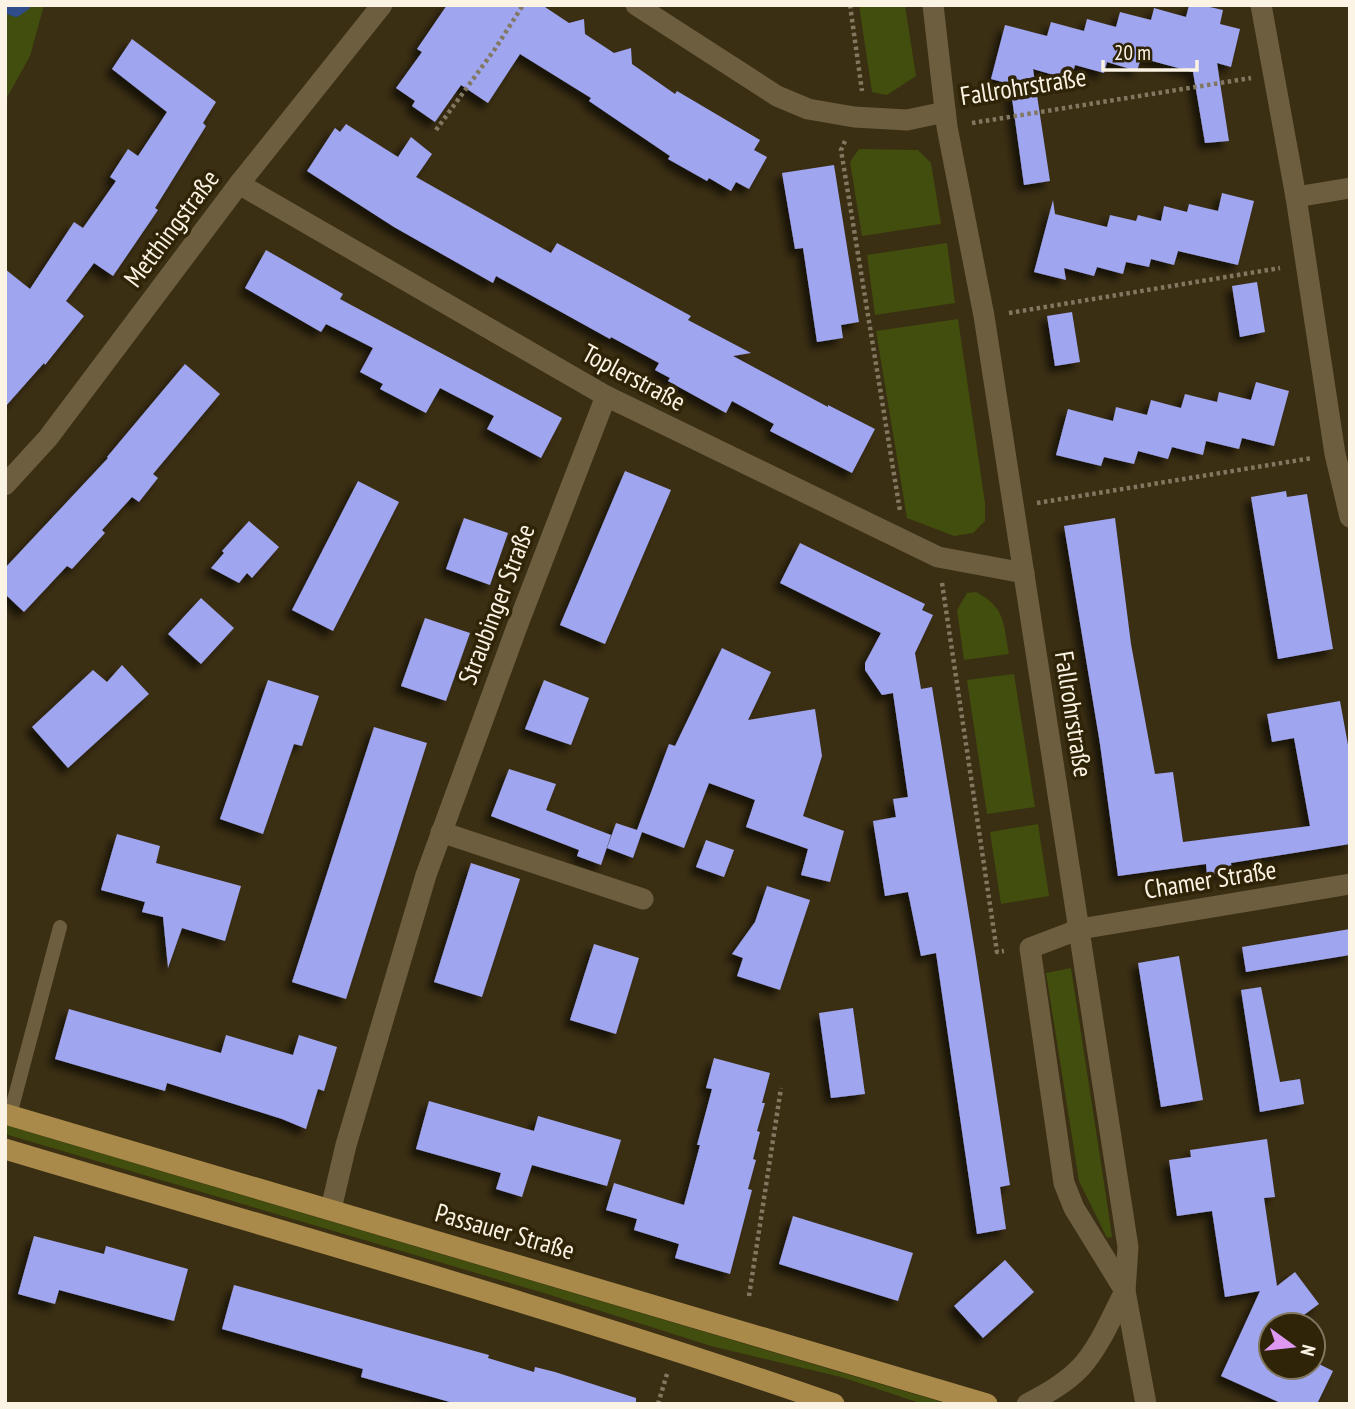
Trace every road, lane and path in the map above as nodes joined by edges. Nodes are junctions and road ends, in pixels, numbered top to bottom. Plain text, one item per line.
1 (382, 5) edge
2 (523, 5) edge
3 (636, 5) edge
4 (850, 5) edge
5 (933, 5) edge
6 (1261, 5) edge
7 (1273, 74) junction
8 (855, 117) junction
9 (946, 119) junction
10 (436, 130) dead end
11 (239, 184) junction
12 (1350, 188) edge
13 (1296, 197) junction
14 (1306, 263) junction
15 (984, 316) junction
16 (606, 396) junction
17 (1335, 454) junction
18 (5, 485) edge
19 (1013, 508) junction
20 (1350, 517) edge
21 (897, 538) junction
22 (938, 557) junction
23 (1024, 573) junction
24 (442, 832) junction
25 (1350, 884) edge
26 (643, 899) dead end
27 (60, 927) dead end
28 (1080, 929) junction
29 (1030, 948) junction
30 (780, 1088) dead end
31 (8, 1115) edge
32 (5, 1149) edge
33 (331, 1209) junction
34 (1125, 1291) junction
35 (749, 1296) dead end
36 (834, 1404) edge
37 (987, 1404) edge
38 (1027, 1404) edge
39 (1146, 1404) edge

1 - 11 street, Metthingstraße
2 - 10 path
3 - 8 street
4 - 8 path
5 - 9 street, Fallrohrstraße
6 - 7 street
7 - 9 path, Fallrohrstraße
7 - 13 street
8 - 9 street
8 - 21 path
9 - 15 street, Fallrohrstraße
11 - 16 street, Toplerstraße
11 - 18 street, Metthingstraße
12 - 13 street
13 - 14 street
14 - 15 path
14 - 17 street
15 - 19 street, Fallrohrstraße
16 - 21 street, Toplerstraße
16 - 24 street, Straubinger Straße
17 - 19 path
17 - 20 street
19 - 23 street, Fallrohrstraße
21 - 22 street, Toplerstraße
22 - 23 street, Toplerstraße
22 - 29 path
23 - 28 street, Fallrohrstraße
24 - 26 street
24 - 33 street, Straubinger Straße
25 - 28 street, Chamer Straße
27 - 31 lane
28 - 29 street
28 - 34 street, Fallrohrstraße
29 - 34 street, Fallrohrstraße
30 - 35 path
31 - 33 main road, Passauer Straße
32 - 36 main road
33 - 37 main road, Passauer Straße
34 - 38 street, Fallrohrstraße
34 - 39 street, Fallrohrstraße

